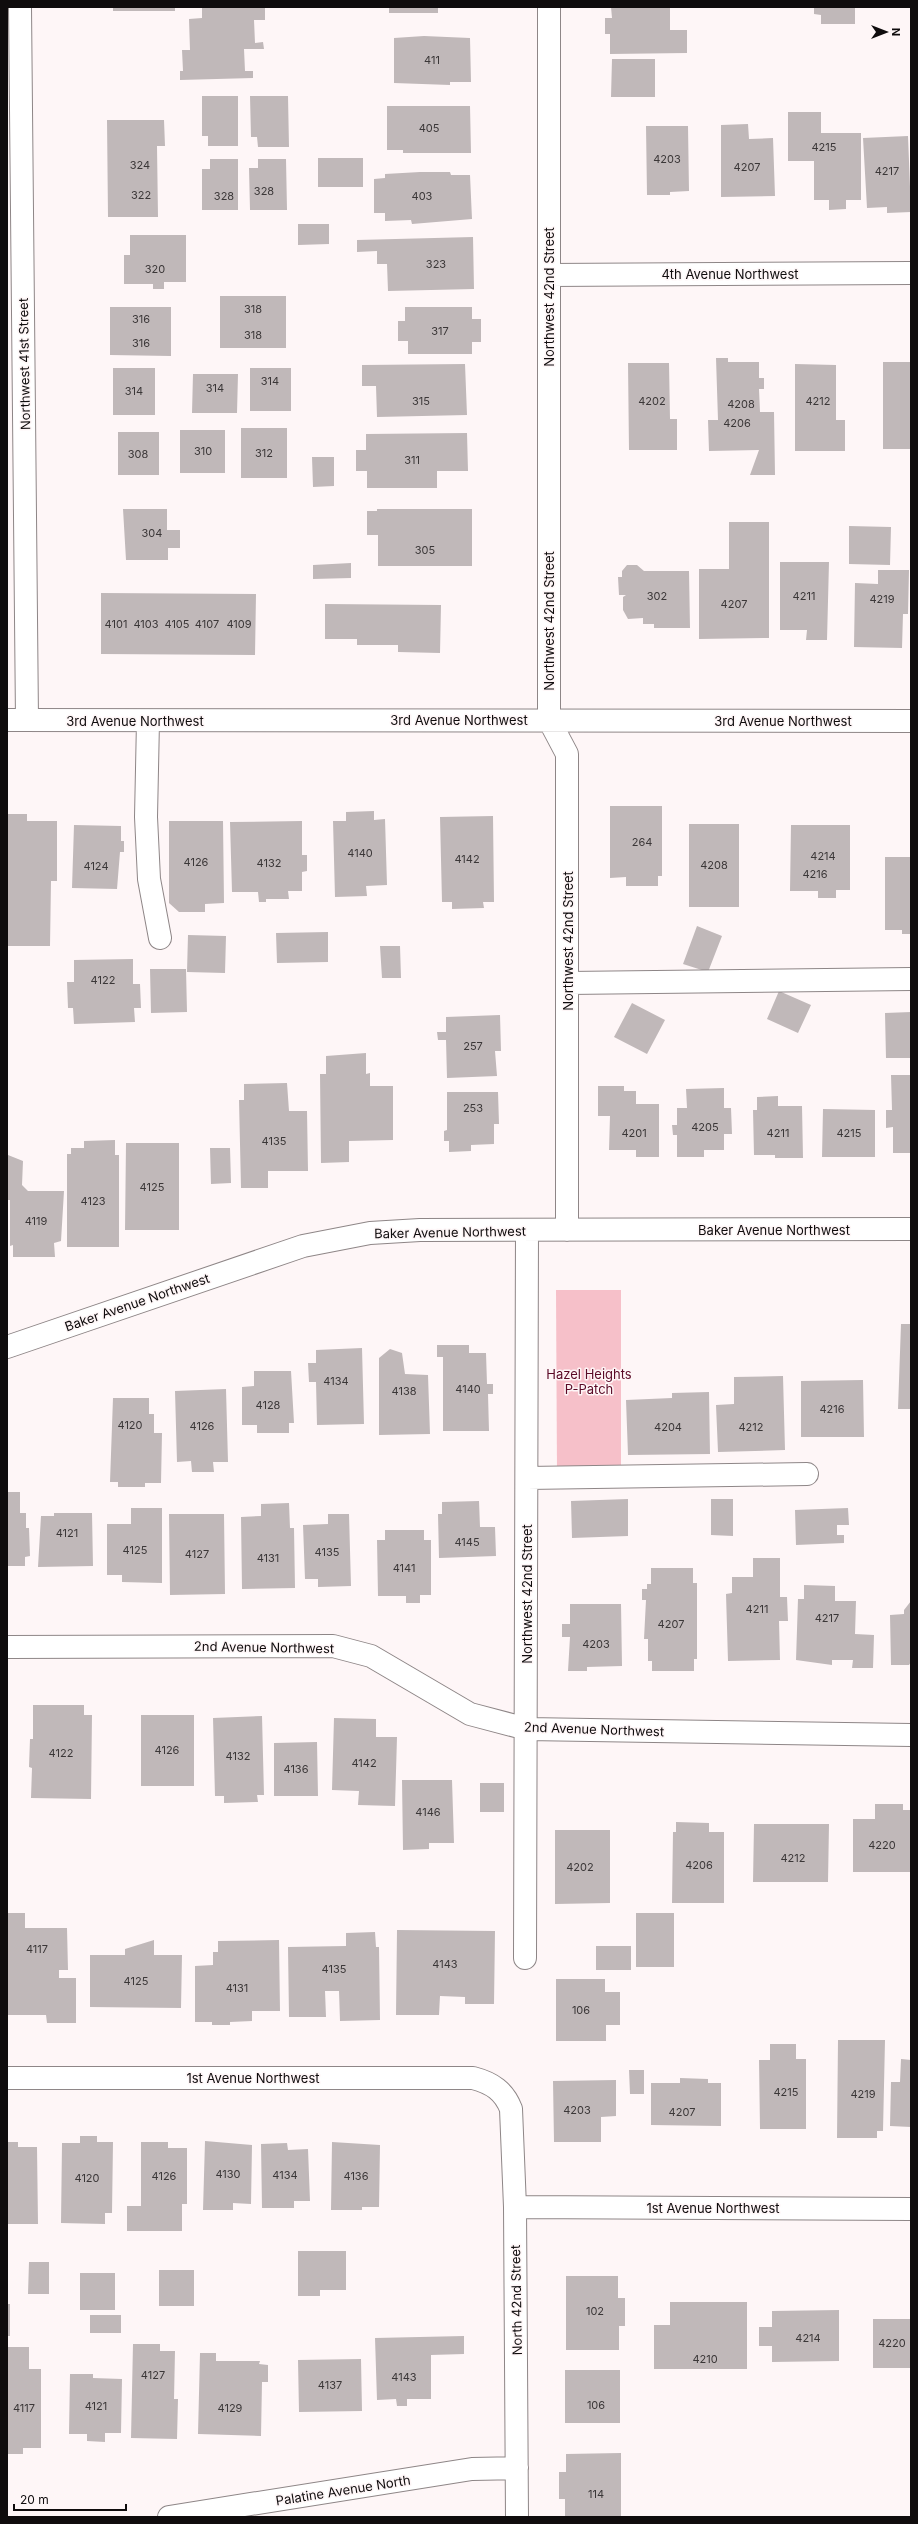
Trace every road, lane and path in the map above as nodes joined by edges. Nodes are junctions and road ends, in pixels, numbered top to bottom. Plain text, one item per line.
1 (20, 7) edge
2 (549, 7) edge
3 (911, 273) edge
4 (549, 275) junction
5 (17, 720) edge
6 (549, 720) junction
7 (148, 721) junction
8 (911, 721) edge
9 (160, 938) dead end
10 (911, 979) edge
11 (568, 982) junction
12 (911, 1229) edge
13 (527, 1230) junction
14 (567, 1230) junction
15 (7, 1347) edge
16 (807, 1474) dead end
17 (527, 1478) junction
18 (7, 1647) edge
19 (527, 1729) junction
20 (911, 1735) edge
21 (525, 1958) dead end
22 (7, 2078) edge
23 (496, 2088) joint
24 (515, 2207) junction
25 (911, 2209) edge
26 (517, 2468) junction
27 (169, 2517) edge
28 (517, 2517) edge

1 - 5 street, Northwest 41st Street
2 - 4 street, Northwest 42nd Street
3 - 4 street, 4th Avenue Northwest
4 - 6 street, Northwest 42nd Street
5 - 7 street, 3rd Avenue Northwest
6 - 7 street, 3rd Avenue Northwest
6 - 8 street, 3rd Avenue Northwest
6 - 11 street, Northwest 42nd Street
7 - 9 street
10 - 11 street
11 - 14 street, Northwest 42nd Street
12 - 14 street, Baker Avenue Northwest
13 - 14 street, Baker Avenue Northwest
13 - 15 street, Baker Avenue Northwest
13 - 17 street, Northwest 42nd Street
16 - 17 street
17 - 19 street, Northwest 42nd Street
18 - 19 street, 2nd Avenue Northwest
19 - 20 street, 2nd Avenue Northwest
19 - 21 street, Northwest 42nd Street
22 - 23 street, 1st Avenue Northwest
23 - 24 street, North 42nd Street
24 - 25 street, 1st Avenue Northwest
24 - 26 street, North 42nd Street
26 - 27 street, Palatine Avenue North
26 - 28 street, North 42nd Street

